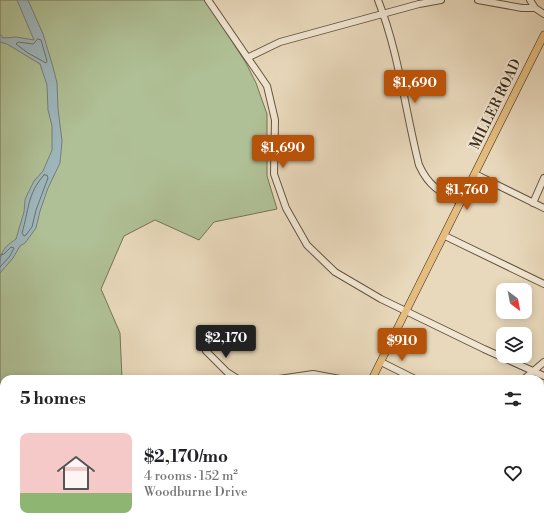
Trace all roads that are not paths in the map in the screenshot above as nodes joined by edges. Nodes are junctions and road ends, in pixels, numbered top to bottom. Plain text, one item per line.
1 (208, 0) edge
2 (378, 0) edge
3 (441, 0) edge
4 (478, 0) edge
5 (530, 0) edge
6 (535, 8) junction
7 (384, 13) junction
8 (544, 14) edge
9 (544, 35) edge
10 (249, 57) junction
11 (475, 174) junction
12 (544, 178) edge
13 (461, 202) junction
14 (533, 203) junction
15 (544, 208) edge
16 (445, 236) junction
17 (544, 284) edge
18 (406, 311) junction
19 (206, 351) dead end
20 (381, 362) junction
21 (544, 362) edge
22 (533, 370) junction
23 (232, 375) edge
24 (306, 375) edge
25 (318, 375) edge
26 (374, 375) edge
27 (407, 375) edge
28 (528, 375) edge
29 (542, 375) edge

1 - 10 street
2 - 7 street
3 - 7 street
4 - 6 street
5 - 6 street
6 - 8 street
7 - 10 street
7 - 13 street
9 - 11 main road, MILLER ROAD
10 - 18 street
11 - 13 main road, MILLER ROAD
11 - 14 street
12 - 14 street
13 - 16 main road, MILLER ROAD
14 - 15 street
16 - 17 street
16 - 18 main road, MILLER ROAD
18 - 20 main road, MILLER ROAD
18 - 22 street
19 - 23 street
20 - 26 main road, MILLER ROAD
20 - 27 street
21 - 22 street
22 - 28 street
22 - 29 street
24 - 25 street

